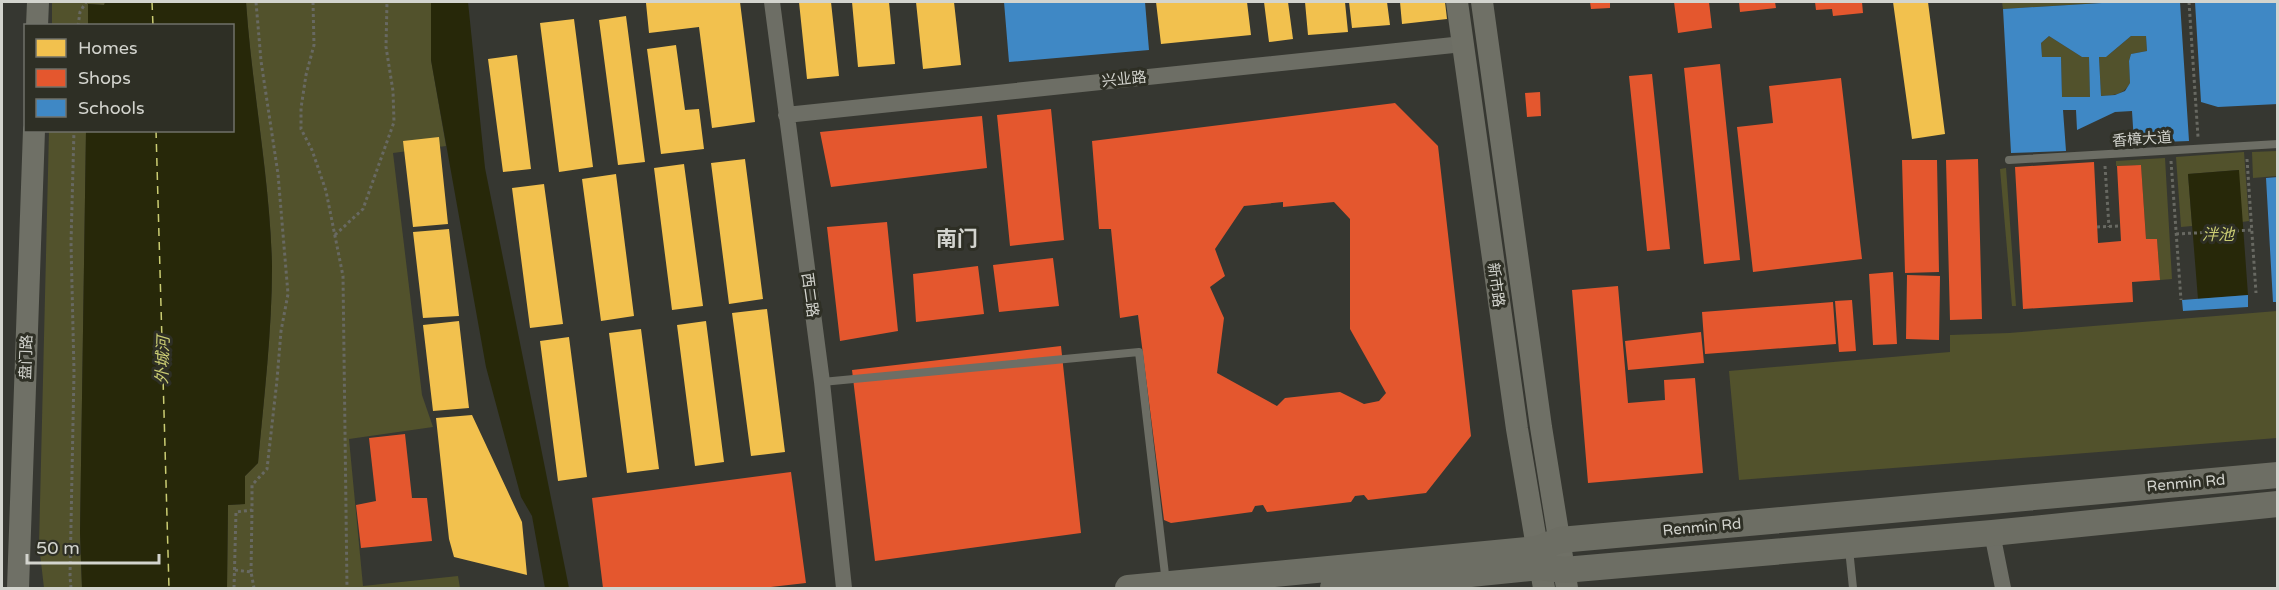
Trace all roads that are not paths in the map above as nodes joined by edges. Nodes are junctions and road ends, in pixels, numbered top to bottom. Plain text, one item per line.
1 (38, 2) edge
2 (772, 2) edge
3 (1457, 2) edge
4 (1482, 2) edge
5 (37, 24) edge
6 (1462, 44) junction
7 (786, 115) junction
8 (34, 132) edge
9 (2277, 144) edge
10 (2009, 160) dead end
11 (822, 382) junction
12 (2277, 475) edge
13 (2277, 504) edge
14 (1992, 533) junction
15 (1848, 546) junction
16 (1552, 567) edge
17 (1166, 584) junction
18 (13, 586) edge
19 (844, 588) edge
20 (1128, 588) edge
21 (1333, 588) edge
22 (1853, 588) edge
23 (2003, 588) edge

1 - 5 main road
2 - 7 street, 西二路
3 - 6 main road, 新市路
4 - 16 main road, 新市路
6 - 7 street, 兴业路
6 - 16 main road, 新市路
7 - 11 street, 西二路
8 - 18 main road, 盘门路
9 - 10 lane, 香樟大道
11 - 17 lane
11 - 19 street, 西二路
12 - 16 main road, Renmin Rd
13 - 14 main road, Renmin Rd
14 - 15 main road, Renmin Rd
14 - 23 street
15 - 16 main road, Renmin Rd
15 - 22 lane
16 - 17 main road, Renmin Rd
16 - 21 main road, Renmin Rd
17 - 20 main road, Renmin Rd

